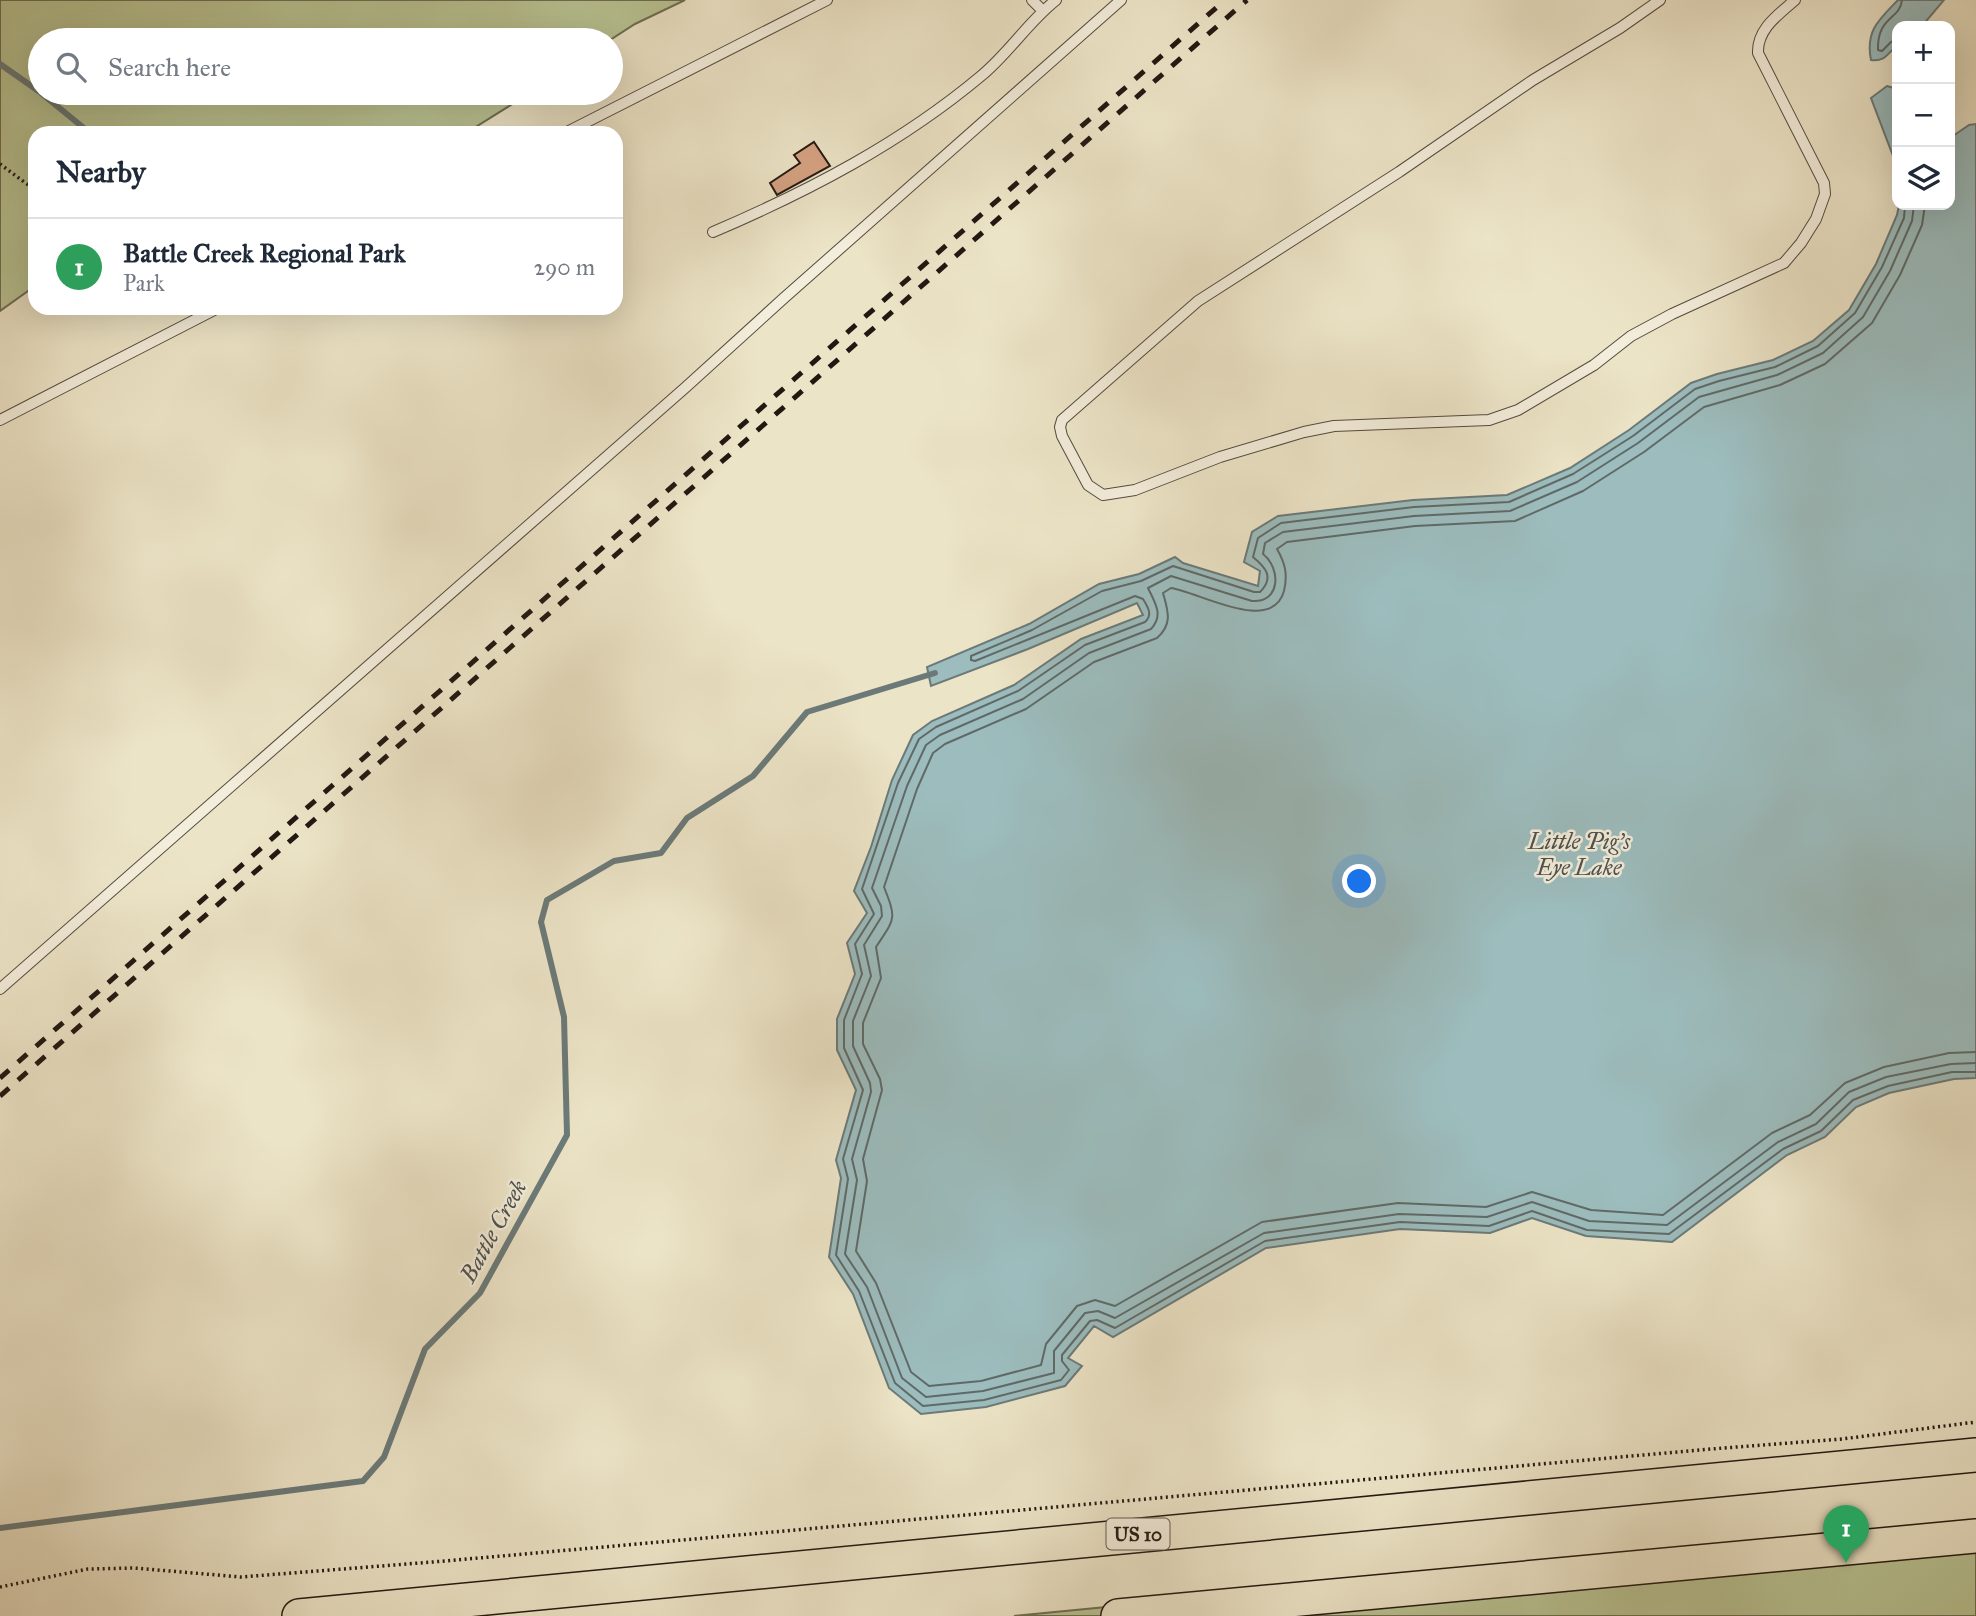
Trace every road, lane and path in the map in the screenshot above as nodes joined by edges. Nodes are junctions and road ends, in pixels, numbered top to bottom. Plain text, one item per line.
1 (827, 0) edge
2 (1032, 0) edge
3 (1056, 0) edge
4 (1121, 0) edge
5 (1660, 0) edge
6 (1795, 0) edge
7 (1043, 11) junction
8 (623, 104) edge
9 (620, 105) edge
10 (579, 126) edge
11 (0, 164) edge
12 (28, 185) edge
13 (713, 232) dead end
14 (205, 315) edge
15 (0, 420) edge
16 (0, 989) edge
17 (1976, 1422) edge
18 (1976, 1455) edge
19 (1976, 1536) edge
20 (0, 1587) edge
21 (299, 1616) edge
22 (1118, 1616) edge

1 - 8 lane
2 - 7 lane
3 - 7 lane
4 - 16 lane
5 - 6 lane
7 - 13 lane
9 - 10 lane
11 - 12 path
14 - 15 lane
17 - 20 path
18 - 21 highway, US 10
19 - 22 highway

